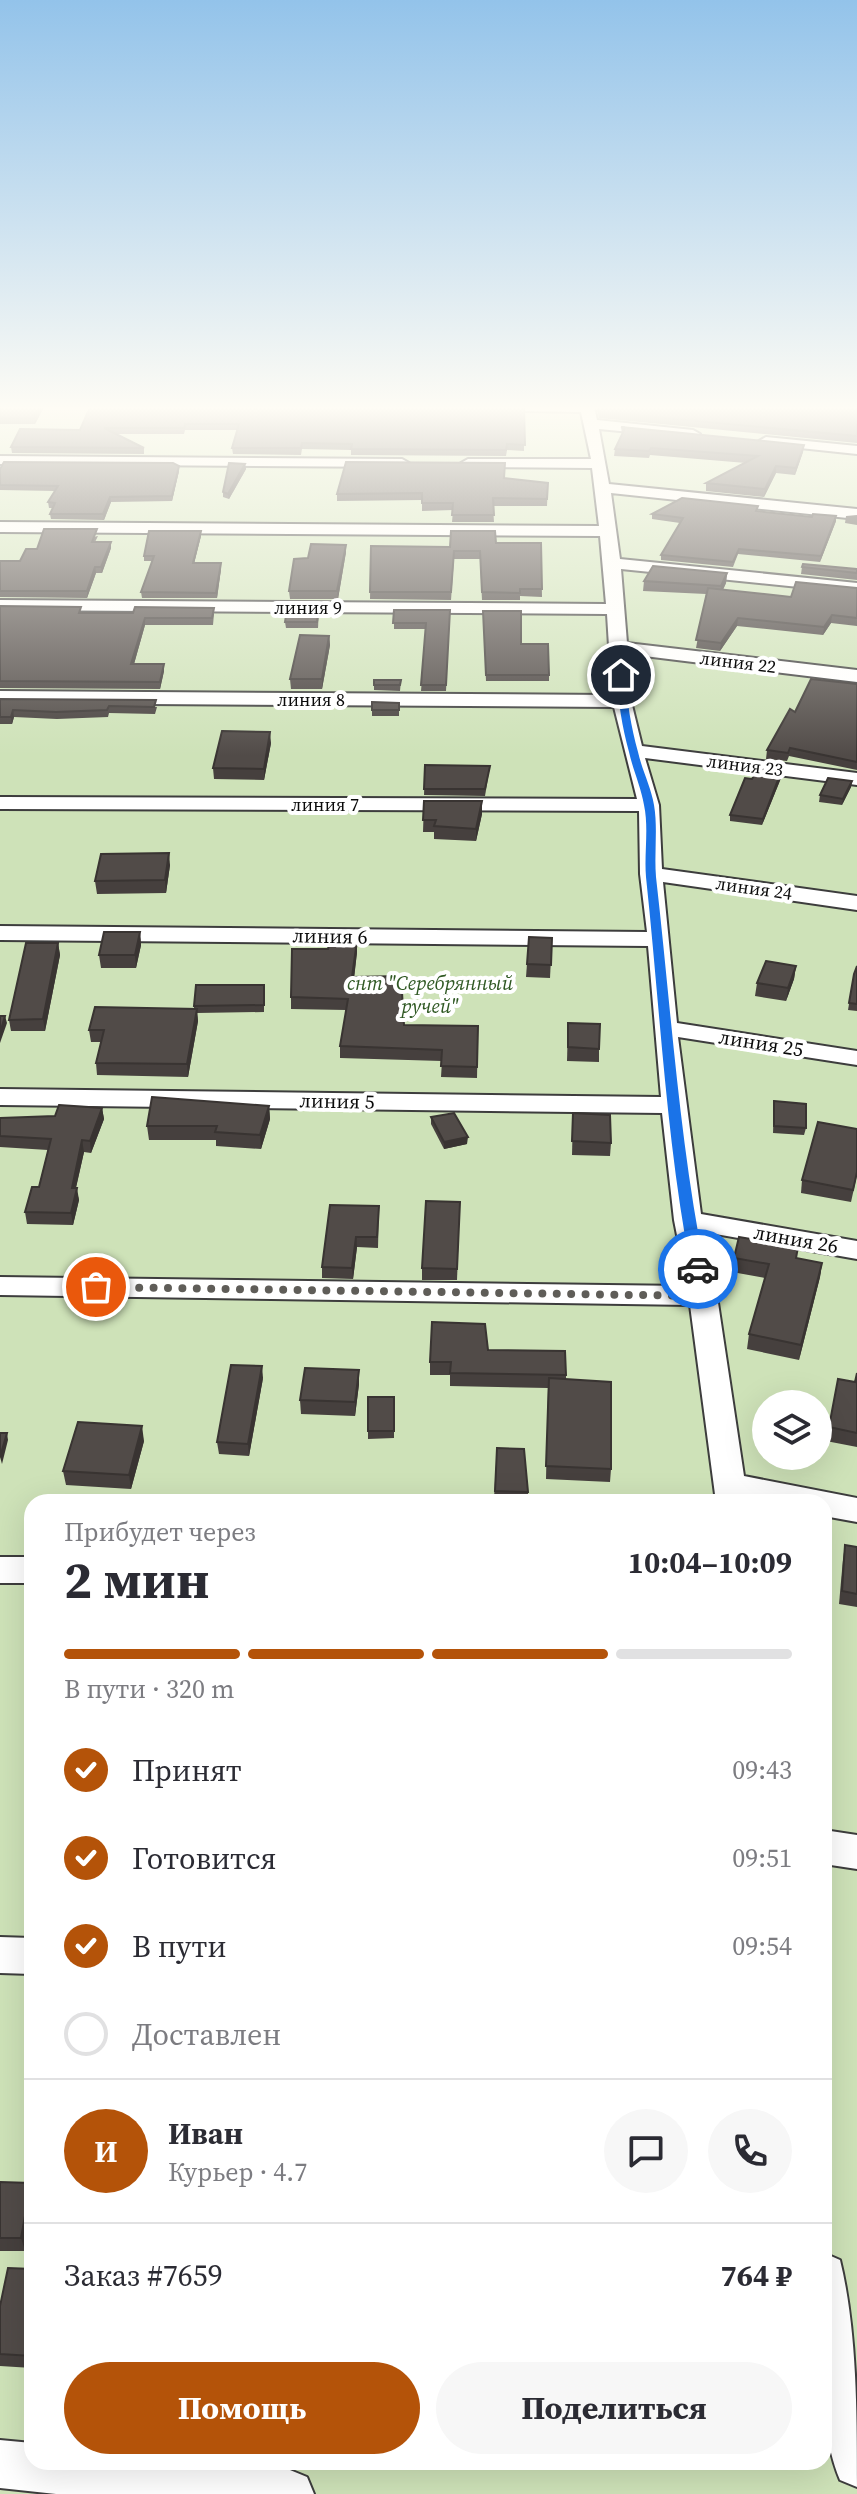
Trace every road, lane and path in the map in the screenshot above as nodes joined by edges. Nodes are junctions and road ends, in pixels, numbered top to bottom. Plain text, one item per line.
1 (606, 523) edge
2 (0, 527) edge
3 (607, 531) junction
4 (612, 563) junction
5 (857, 588) edge
6 (0, 605) edge
7 (615, 609) junction
8 (620, 648) junction
9 (857, 676) edge
10 (0, 697) edge
11 (622, 701) junction
12 (633, 751) junction
13 (857, 779) edge
14 (0, 803) edge
15 (649, 805) junction
16 (651, 874) junction
17 (857, 903) edge
18 (0, 933) edge
19 (659, 939) junction
20 (665, 1028) junction
21 (857, 1058) edge
22 (0, 1097) edge
23 (674, 1105) junction
24 (688, 1220) junction
25 (857, 1250) edge
26 (0, 1286) edge
27 (703, 1296) junction
28 (731, 1494) edge
29 (832, 1505) edge
30 (857, 1510) edge
31 (0, 1570) edge
32 (24, 1570) edge
33 (832, 1848) edge
34 (857, 1852) edge
35 (0, 1955) edge
36 (24, 1956) edge
37 (832, 2306) edge
38 (847, 2363) edge
39 (857, 2463) edge
40 (0, 2464) edge
41 (24, 2466) edge
42 (58, 2470) edge
43 (290, 2494) edge

1 - 3 street
2 - 3 street
3 - 4 street
4 - 5 street
4 - 7 street
6 - 7 street, линия 9
7 - 8 street
8 - 9 street, линия 22
8 - 11 street
10 - 11 street, линия 8
11 - 12 street
12 - 13 street, линия 23
12 - 15 street
14 - 15 street, линия 7
15 - 16 street
16 - 17 street, линия 24
16 - 19 street
18 - 19 street, линия 6
19 - 20 street
20 - 21 street, линия 25
20 - 23 street
22 - 23 street, линия 5
23 - 24 street
24 - 25 street, линия 26
24 - 27 street
26 - 27 street
27 - 28 street
29 - 30 street
31 - 32 street
33 - 34 street
35 - 36 street
37 - 38 street
38 - 39 street
40 - 41 street
42 - 43 street

